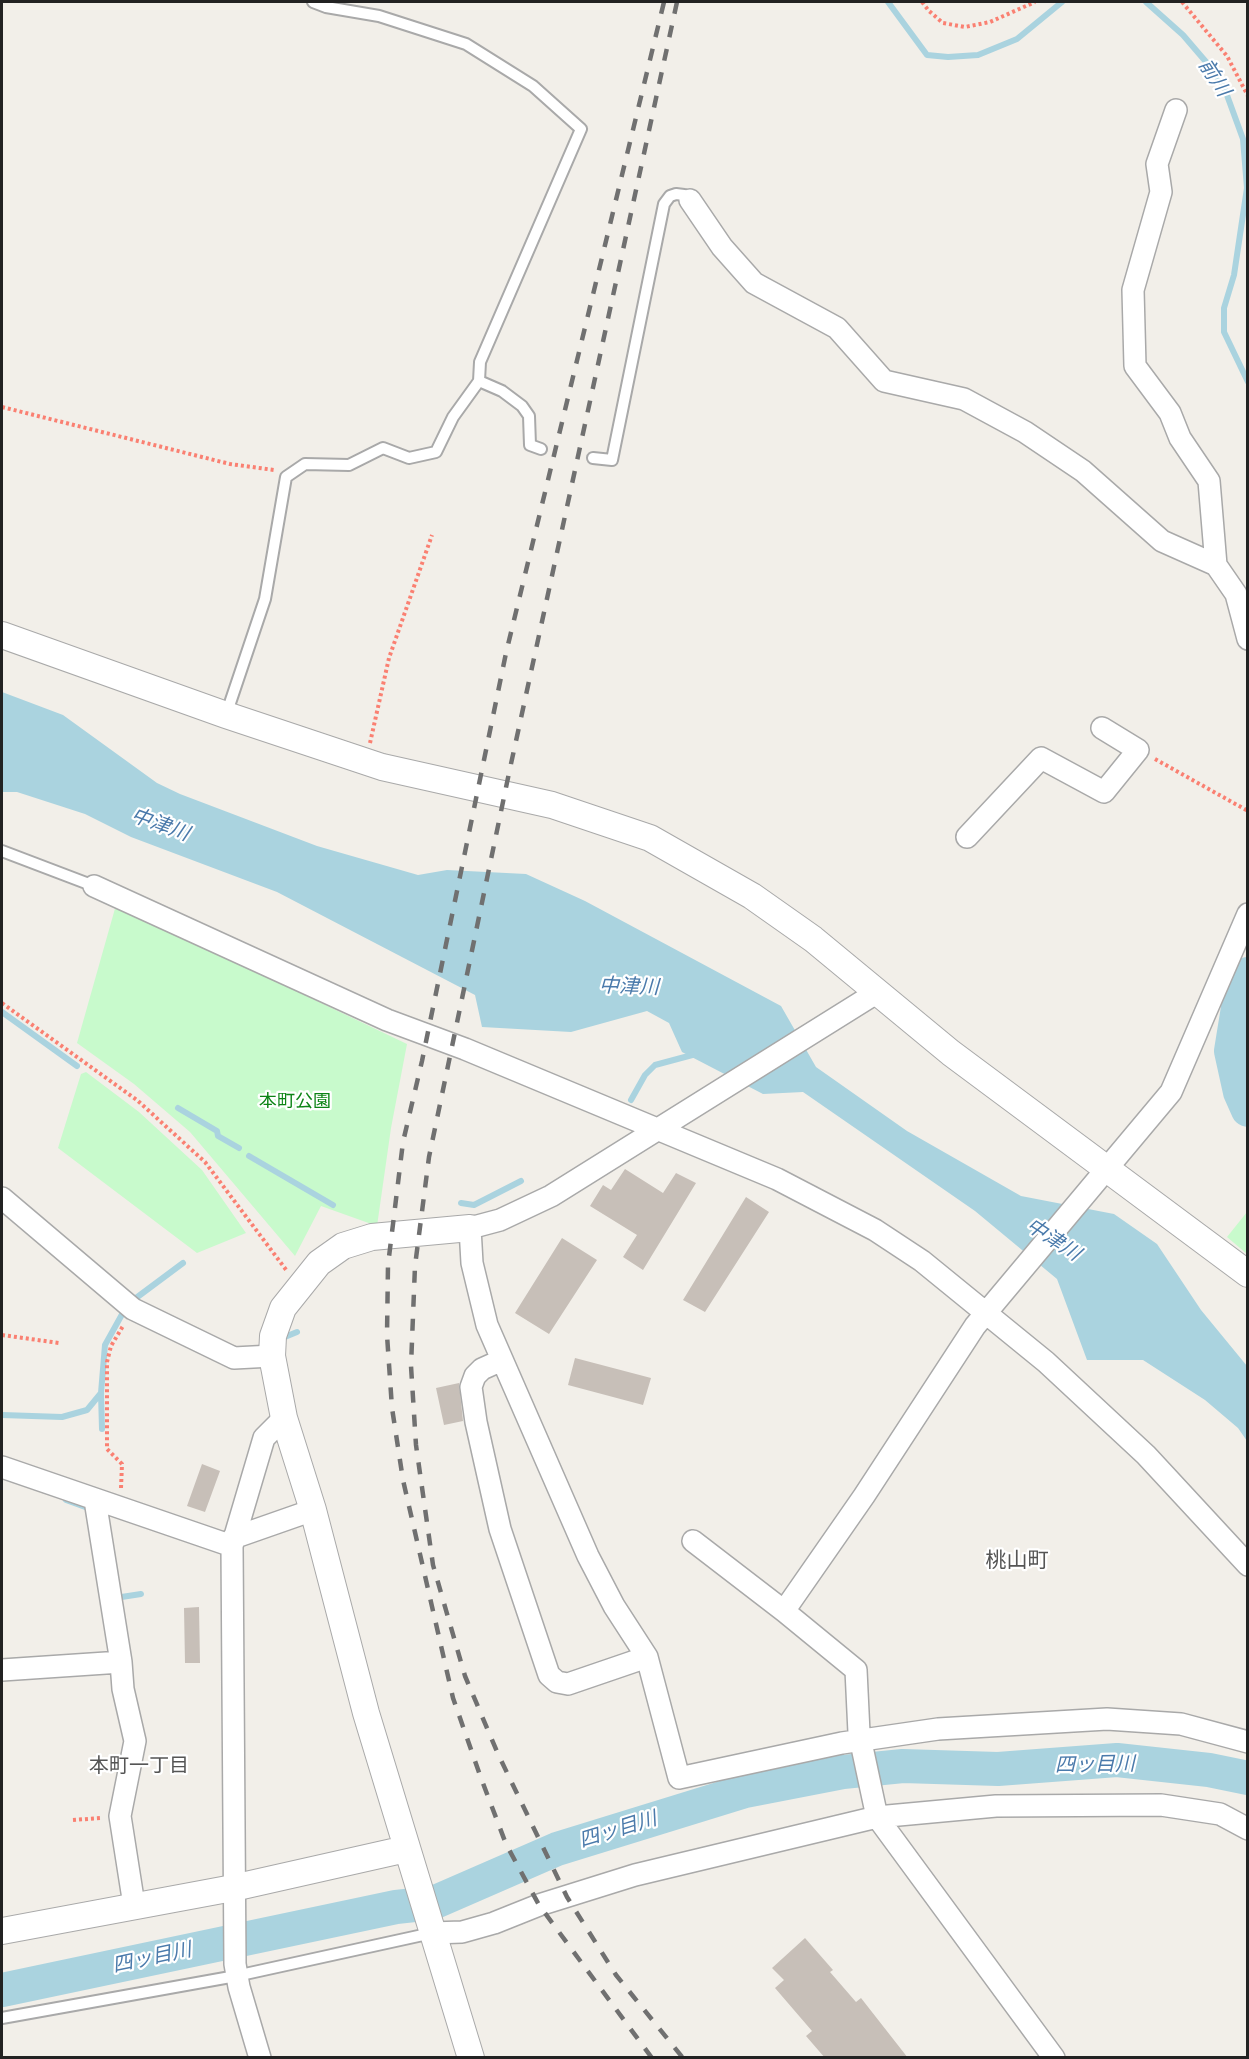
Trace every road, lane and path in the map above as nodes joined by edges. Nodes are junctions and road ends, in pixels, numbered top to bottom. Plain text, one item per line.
1 (312, 2) edge
2 (922, 2) edge
3 (1035, 2) edge
4 (1182, 2) edge
5 (1248, 96) edge
6 (1176, 110) dead end
7 (690, 200) joint
8 (479, 381) junction
9 (2, 407) edge
10 (541, 449) dead end
11 (593, 458) dead end
12 (292, 473) junction
13 (432, 535) dead end
14 (1216, 566) junction
15 (2, 635) edge
16 (1248, 639) edge
17 (226, 715) junction
18 (1102, 728) dead end
19 (1138, 750) junction
20 (366, 761) junction
21 (1248, 811) edge
22 (967, 837) dead end
23 (2, 851) edge
24 (94, 886) joint
25 (1248, 914) edge
26 (876, 993) junction
27 (2, 1003) edge
28 (656, 1130) junction
29 (1102, 1176) junction
30 (2, 1198) edge
31 (470, 1228) junction
32 (1248, 1274) edge
33 (298, 1286) junction
34 (989, 1308) junction
35 (133, 1309) junction
36 (2, 1335) edge
37 (59, 1343) dead end
38 (272, 1356) junction
39 (502, 1360) junction
40 (284, 1418) junction
41 (2, 1467) edge
42 (96, 1500) junction
43 (120, 1507) junction
44 (313, 1510) junction
45 (693, 1541) dead end
46 (232, 1542) junction
47 (1248, 1565) edge
48 (784, 1611) junction
49 (646, 1657) junction
50 (121, 1662) junction
51 (2, 1670) edge
52 (1248, 1742) edge
53 (863, 1748) junction
54 (875, 1812) junction
55 (120, 1816) junction
56 (73, 1820) dead end
57 (1248, 1829) edge
58 (406, 1849) junction
59 (233, 1888) junction
60 (134, 1905) junction
61 (431, 1928) junction
62 (2, 1931) edge
63 (236, 1970) junction
64 (2, 2018) edge
65 (260, 2058) edge
66 (471, 2058) edge
67 (1054, 2058) edge

1 - 8 lane
2 - 3 path
4 - 5 path
6 - 14 street
7 - 11 lane
7 - 14 street
8 - 10 lane
8 - 12 lane
9 - 12 path
12 - 17 lane
13 - 20 path
14 - 16 street
15 - 17 street
17 - 20 street
18 - 19 street
19 - 21 path
19 - 22 street
20 - 26 street
23 - 24 lane
24 - 28 street
25 - 29 street
26 - 28 street
26 - 29 street
27 - 33 path
28 - 31 street
28 - 34 street
29 - 32 street
29 - 34 street
30 - 35 street
31 - 33 street
31 - 39 street
33 - 38 street
34 - 47 street
34 - 48 street
35 - 38 street
35 - 43 path
36 - 37 path
38 - 40 street
39 - 49 street
39 - 49 street
40 - 44 street
40 - 46 street
41 - 42 street
42 - 43 street
42 - 50 street
43 - 46 street
44 - 46 street
44 - 58 street
45 - 48 street
46 - 59 street
48 - 53 street
49 - 53 street
50 - 51 street
50 - 55 street
52 - 53 street
53 - 54 street
54 - 57 street
54 - 61 street
54 - 67 street
55 - 56 path
55 - 60 street
58 - 59 street
58 - 61 street
59 - 60 street
59 - 63 street
60 - 62 street
61 - 63 lane
61 - 66 street
63 - 64 lane
63 - 65 street

